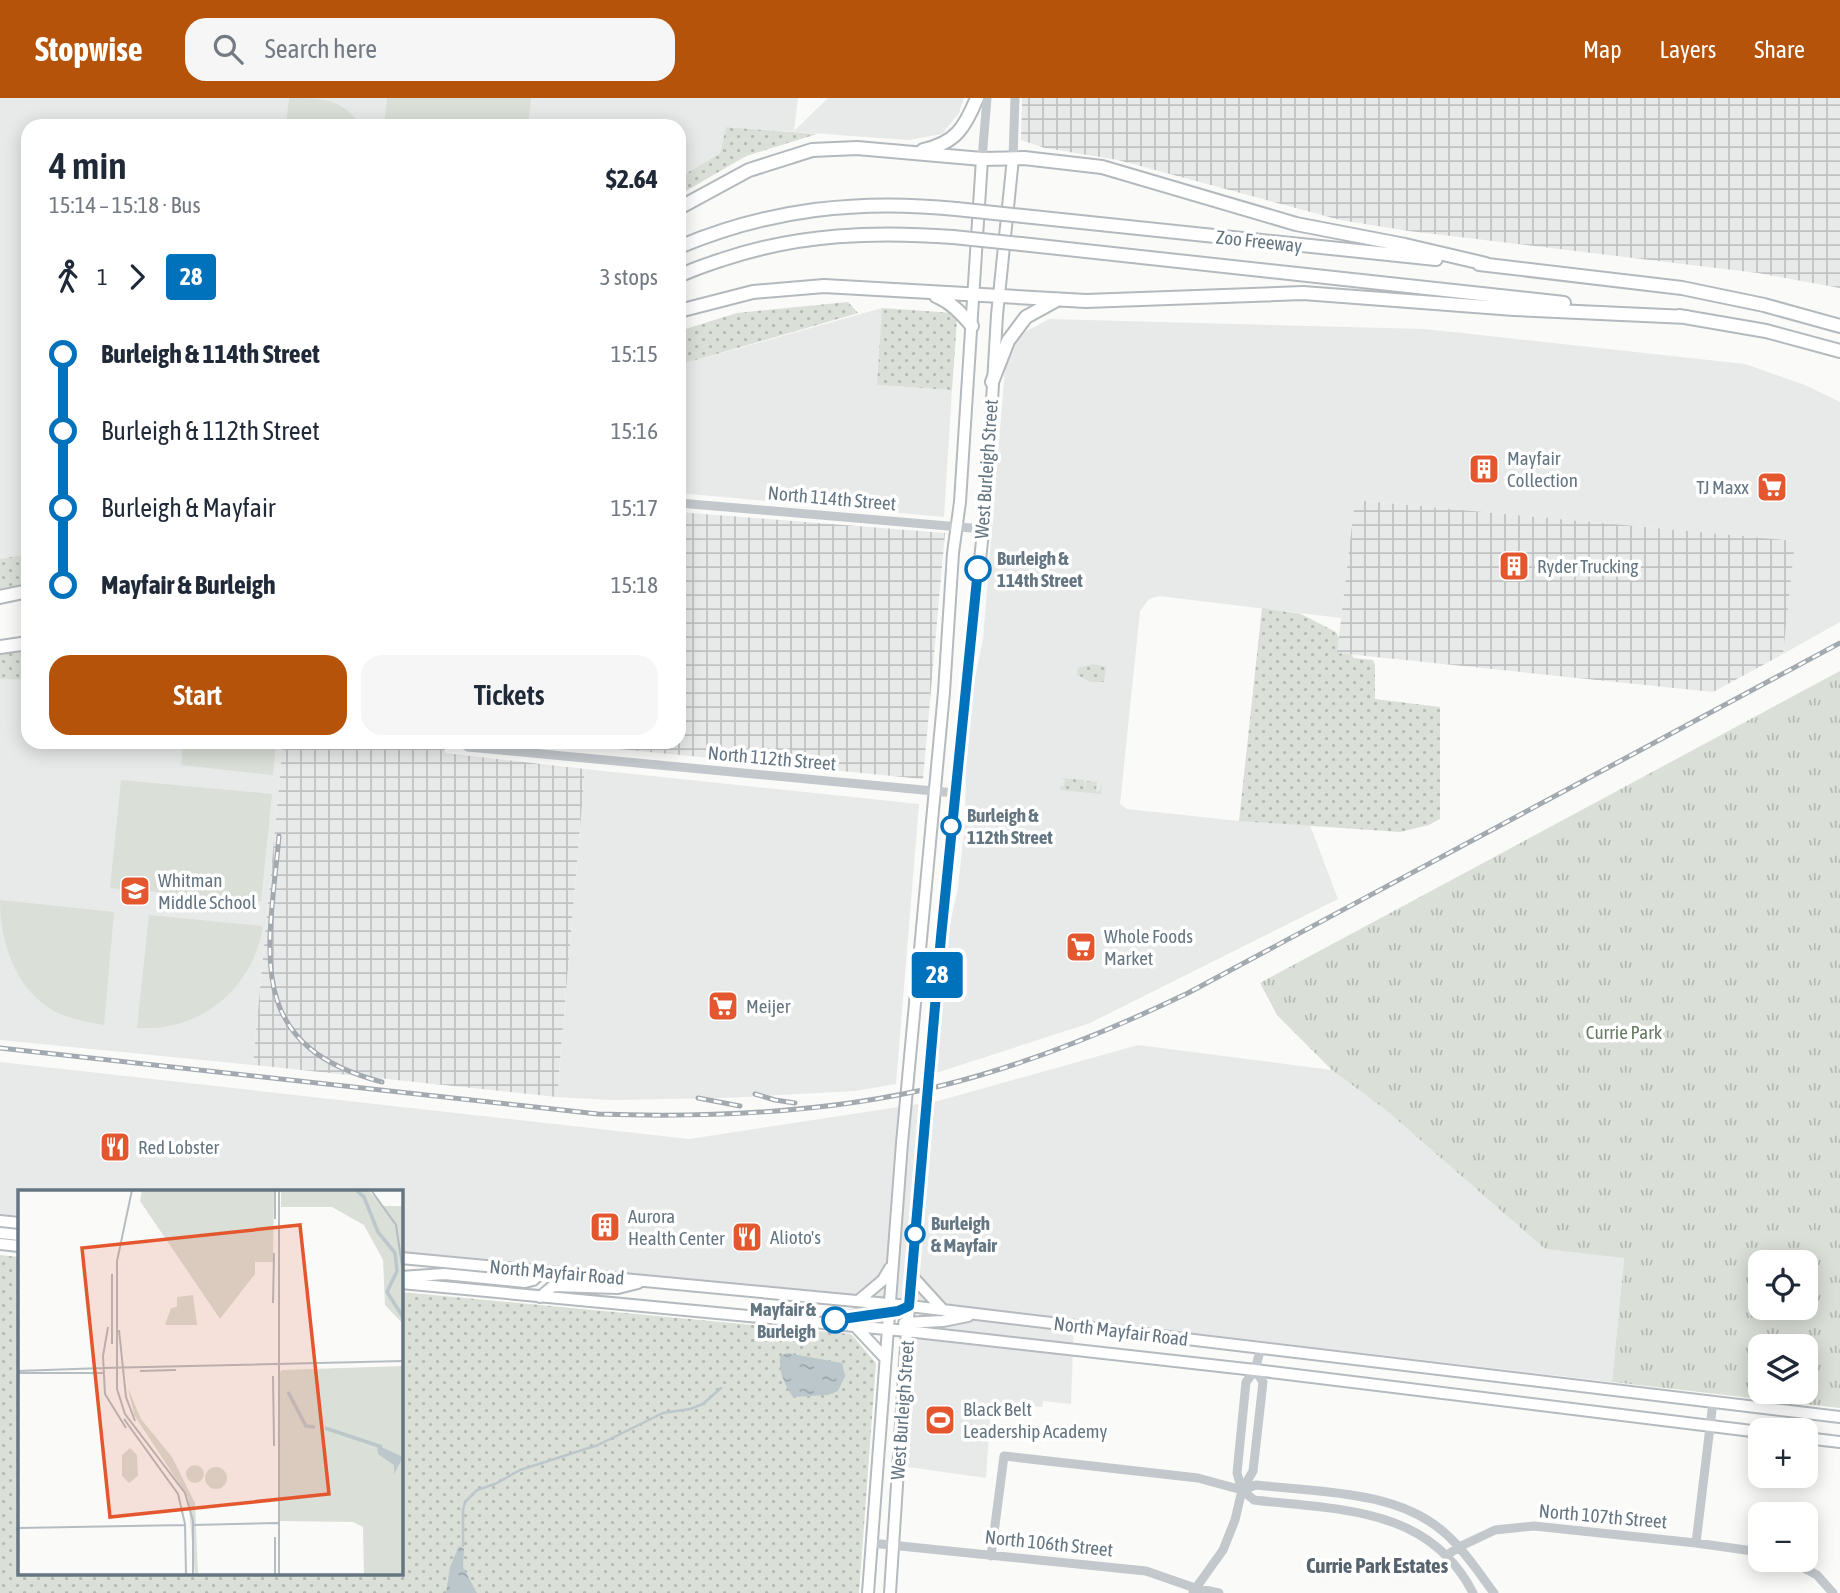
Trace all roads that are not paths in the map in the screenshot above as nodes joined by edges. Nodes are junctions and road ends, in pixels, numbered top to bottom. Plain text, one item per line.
1 (976, 98) edge
2 (987, 98) edge
3 (1015, 98) edge
4 (916, 152) junction
5 (1013, 158) junction
6 (982, 159) junction
7 (686, 204) edge
8 (686, 244) edge
9 (1486, 264) junction
10 (686, 273) edge
11 (929, 293) junction
12 (972, 295) junction
13 (999, 297) junction
14 (1055, 301) junction
15 (686, 309) edge
16 (1687, 317) junction
17 (972, 326) junction
18 (1840, 326) edge
19 (1840, 351) edge
20 (992, 382) junction
21 (686, 504) edge
22 (957, 526) junction
23 (983, 529) junction
24 (21, 592) edge
25 (0, 597) edge
26 (21, 644) edge
27 (0, 648) edge
28 (487, 749) edge
29 (934, 791) junction
30 (955, 793) junction
31 (0, 1221) edge
32 (18, 1223) edge
33 (0, 1233) edge
34 (18, 1235) edge
35 (0, 1244) edge
36 (18, 1246) edge
37 (402, 1258) edge
38 (892, 1266) junction
39 (544, 1270) junction
40 (912, 1276) junction
41 (402, 1280) edge
42 (402, 1280) edge
43 (648, 1280) junction
44 (540, 1297) junction
45 (858, 1301) junction
46 (909, 1306) junction
47 (888, 1308) junction
48 (943, 1310) junction
49 (977, 1314) junction
50 (821, 1322) junction
51 (854, 1325) junction
52 (907, 1326) junction
53 (887, 1329) junction
54 (1261, 1347) junction
55 (885, 1358) junction
56 (1255, 1370) junction
57 (1713, 1402) junction
58 (1840, 1417) edge
59 (1711, 1426) junction
60 (1748, 1431) edge
61 (1818, 1439) edge
62 (1840, 1442) edge
63 (1242, 1490) junction
64 (1696, 1542) junction
65 (871, 1543) junction
66 (894, 1544) junction
67 (1460, 1546) junction
68 (1748, 1550) edge
69 (1447, 1555) junction
70 (991, 1556) junction
71 (1811, 1572) edge
72 (1193, 1591) edge
73 (867, 1593) edge
74 (890, 1593) edge
75 (1219, 1593) edge
76 (1473, 1593) edge
77 (1494, 1593) edge
78 (1833, 1593) edge

1 - 4 highway
2 - 6 street, West Burleigh Street
3 - 5 street, West Burleigh Street
4 - 6 highway
4 - 7 highway
5 - 6 highway
5 - 9 highway
5 - 13 main road, West Burleigh Street
6 - 12 main road, West Burleigh Street
8 - 9 highway, Zoo Freeway, bridge
9 - 18 highway, Zoo Freeway
10 - 16 highway, Zoo Freeway, bridge
11 - 12 highway
11 - 15 highway
11 - 17 highway
12 - 13 highway
12 - 17 main road, West Burleigh Street
13 - 14 highway
13 - 20 main road, West Burleigh Street
14 - 16 highway
14 - 20 highway
16 - 19 highway, Zoo Freeway
17 - 22 main road, West Burleigh Street
20 - 23 main road, West Burleigh Street
21 - 22 street, North 114th Street
22 - 23 street, North 114th Street
22 - 29 main road, West Burleigh Street
23 - 30 main road, West Burleigh Street
24 - 25 highway
26 - 27 highway
28 - 29 street, North 112th Street
29 - 30 street, North 112th Street
29 - 38 main road, West Burleigh Street
30 - 40 main road, West Burleigh Street
31 - 32 main road
33 - 34 main road
35 - 36 main road
37 - 39 main road, North Mayfair Road
38 - 45 main road
38 - 47 main road, West Burleigh Street
39 - 41 main road
39 - 43 main road, North Mayfair Road
40 - 46 main road, West Burleigh Street
40 - 48 main road
42 - 44 main road, North Mayfair Road
43 - 44 main road
43 - 45 main road, North Mayfair Road
44 - 50 main road, North Mayfair Road
45 - 47 main road, North Mayfair Road
46 - 47 main road
46 - 48 main road, North Mayfair Road
46 - 52 main road, West Burleigh Street
47 - 50 main road
47 - 53 main road, West Burleigh Street
48 - 49 main road, North Mayfair Road
49 - 52 main road
49 - 54 main road, North Mayfair Road
50 - 51 main road, North Mayfair Road
51 - 53 main road, North Mayfair Road
51 - 55 main road
52 - 53 main road
52 - 56 main road, North Mayfair Road
52 - 66 main road, West Burleigh Street
53 - 55 main road, West Burleigh Street
54 - 56 street
54 - 57 main road, North Mayfair Road
55 - 65 main road, West Burleigh Street
56 - 59 main road, North Mayfair Road
56 - 63 street
56 - 63 street
57 - 58 main road, North Mayfair Road
57 - 59 street
59 - 60 main road, North Mayfair Road
59 - 64 street
61 - 62 main road
63 - 67 street
63 - 69 street
63 - 70 street
63 - 72 street
64 - 67 street, North 107th Street
64 - 68 street, North 107th Street
65 - 66 street, North 106th Street
65 - 73 main road, West Burleigh Street
66 - 70 street, North 106th Street
66 - 74 main road, West Burleigh Street
67 - 69 street, North 107th Street
67 - 77 street
69 - 76 street
70 - 72 street, North 106th Street
71 - 78 street
72 - 75 street, North 106th Street

